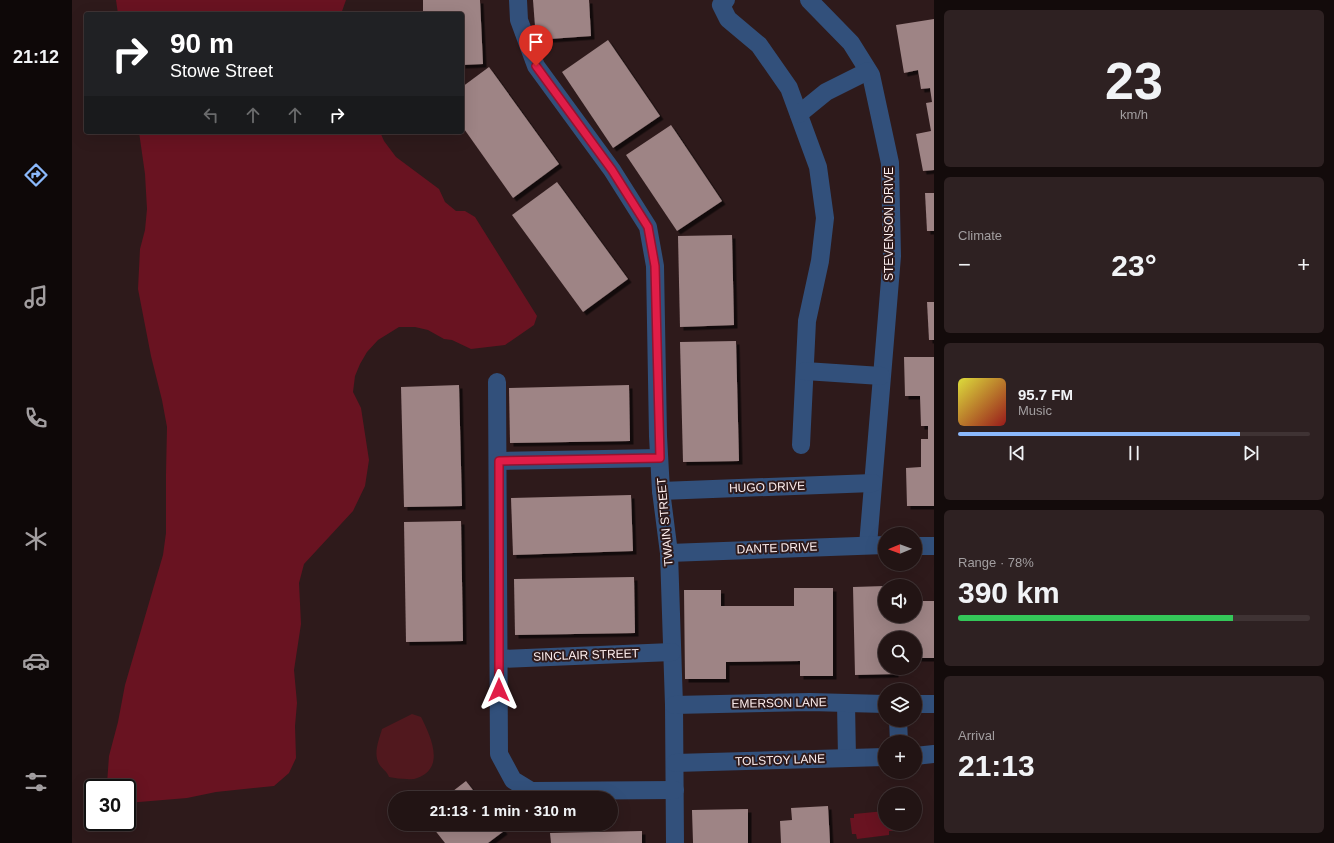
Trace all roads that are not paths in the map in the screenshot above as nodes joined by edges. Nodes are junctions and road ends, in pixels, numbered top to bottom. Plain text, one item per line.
1 (518, 0) edge
2 (726, 0) edge
3 (809, 0) edge
4 (868, 71) junction
5 (799, 114) junction
6 (805, 371) junction
7 (881, 376) junction
8 (497, 382) dead end
9 (801, 445) dead end
10 (660, 458) junction
11 (499, 461) junction
12 (873, 483) junction
13 (662, 491) junction
14 (877, 545) edge
15 (922, 546) edge
16 (934, 546) edge
17 (669, 553) junction
18 (672, 652) junction
19 (499, 659) junction
20 (846, 703) junction
21 (878, 704) edge
22 (922, 704) edge
23 (934, 704) edge
24 (674, 705) junction
25 (934, 754) edge
26 (922, 755) edge
27 (878, 757) edge
28 (846, 758) junction
29 (675, 763) junction
30 (675, 790) junction
31 (675, 843) edge

1 - 10 street, TWAIN STREET
2 - 5 street
3 - 4 street, STEVENSON DRIVE
4 - 5 street
4 - 7 street, STEVENSON DRIVE
5 - 6 street
6 - 7 street
6 - 9 street
7 - 12 street, STEVENSON DRIVE
8 - 11 street
10 - 11 street
10 - 13 street, TWAIN STREET
11 - 19 street
12 - 13 street, HUGO DRIVE
12 - 14 street, STEVENSON DRIVE
13 - 17 street, TWAIN STREET
14 - 17 street, DANTE DRIVE
15 - 16 street
17 - 18 street, TWAIN STREET
18 - 19 street, SINCLAIR STREET
18 - 24 street, TWAIN STREET
19 - 30 street
20 - 21 street, EMERSON LANE
20 - 24 street, EMERSON LANE
20 - 28 street
22 - 23 street
24 - 29 street, TWAIN STREET
25 - 26 street
27 - 28 street, TOLSTOY LANE
28 - 29 street, TOLSTOY LANE
29 - 30 street, TWAIN STREET
30 - 31 street, TWAIN STREET

